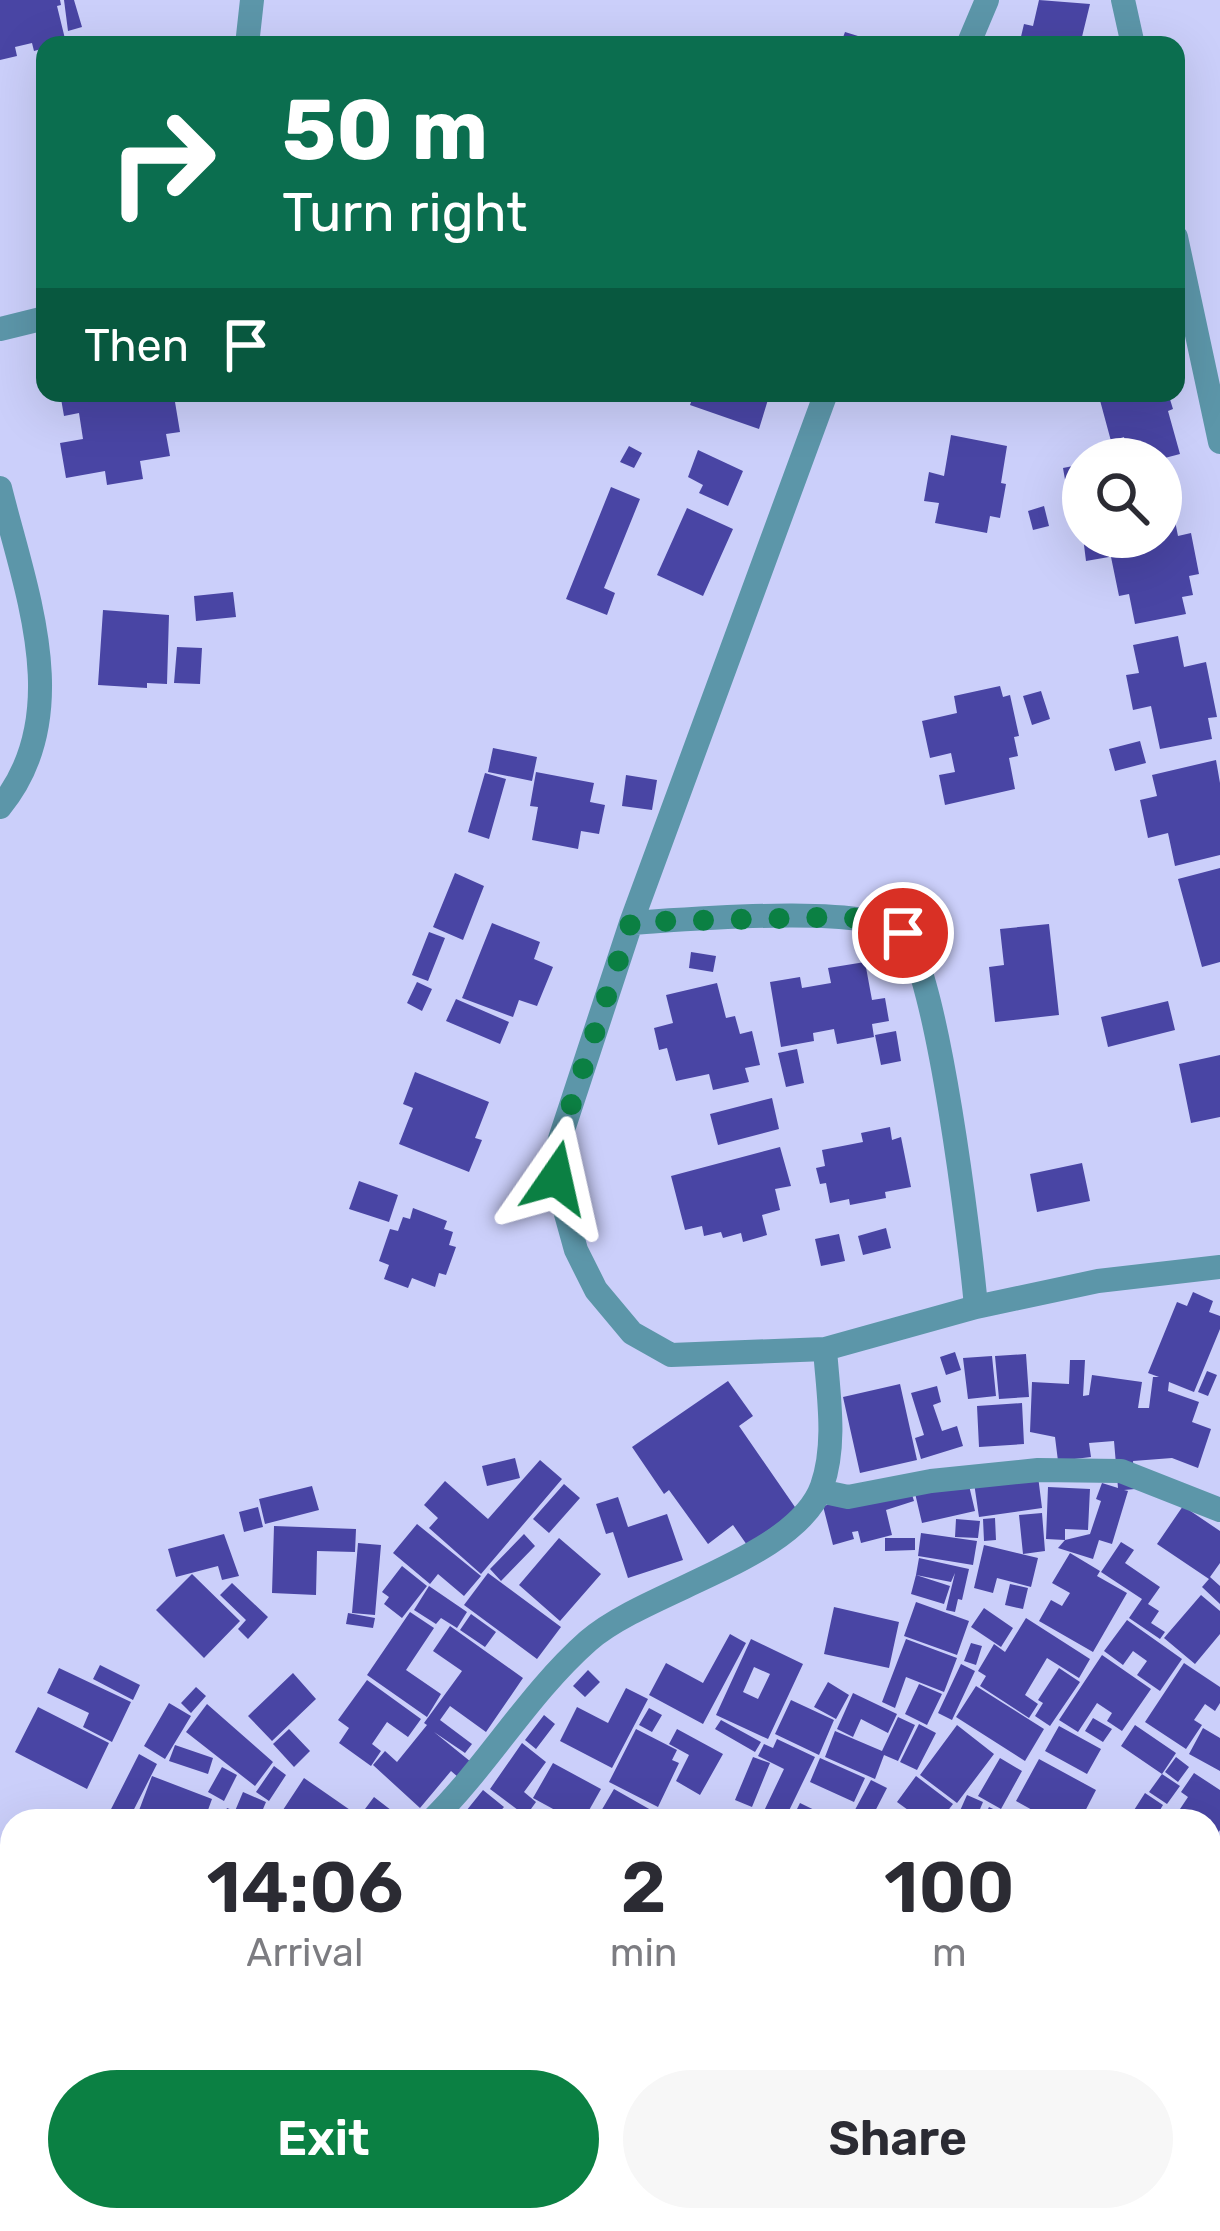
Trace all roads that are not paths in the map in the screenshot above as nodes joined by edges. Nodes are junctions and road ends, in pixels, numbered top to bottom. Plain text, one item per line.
1 (252, 0) edge
2 (987, 0) edge
3 (1123, 0) edge
4 (248, 36) edge
5 (972, 36) edge
6 (1131, 36) edge
7 (1185, 279) edge
8 (36, 320) edge
9 (0, 329) edge
10 (823, 402) edge
11 (1220, 442) edge
12 (0, 488) edge
13 (0, 807) edge
14 (631, 922) junction
15 (1220, 1268) edge
16 (976, 1307) junction
17 (824, 1349) junction
18 (820, 1491) junction
19 (1220, 1510) edge
20 (441, 1809) edge

1 - 4 street
2 - 5 street
3 - 6 street
7 - 11 street
8 - 9 street
10 - 14 street
12 - 13 street
14 - 16 street
14 - 17 street
15 - 16 street
16 - 17 street
17 - 18 street
18 - 19 street
18 - 20 street

